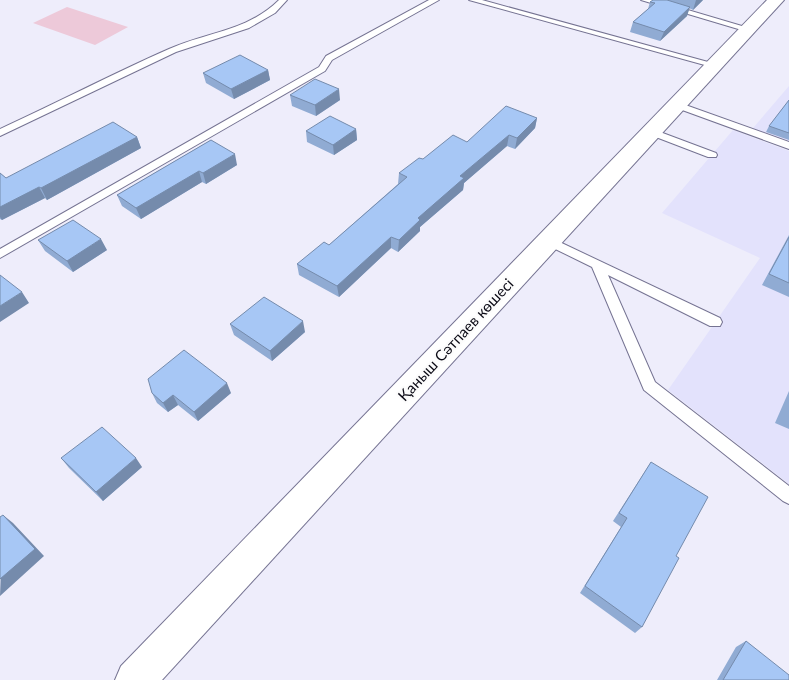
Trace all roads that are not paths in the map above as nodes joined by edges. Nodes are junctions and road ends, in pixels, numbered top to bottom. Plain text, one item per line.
1 (283, 0) edge
2 (435, 0) edge
3 (473, 0) edge
4 (645, 0) edge
5 (776, 0) edge
6 (748, 30) junction
7 (714, 65) junction
8 (677, 105) junction
9 (652, 132) junction
10 (0, 133) edge
11 (789, 146) edge
12 (712, 155) dead end
13 (549, 241) junction
14 (0, 254) edge
15 (597, 264) junction
16 (716, 322) dead end
17 (789, 496) edge
18 (136, 680) edge

1 - 10 lane
2 - 14 lane
3 - 7 lane
4 - 6 lane
5 - 6 street, Қаныш Сәтпаев көшесі
6 - 7 street, Қаныш Сәтпаев көшесі
7 - 8 street, Қаныш Сәтпаев көшесі
8 - 9 street, Қаныш Сәтпаев көшесі
8 - 11 lane
9 - 12 lane
9 - 13 street, Қаныш Сәтпаев көшесі
13 - 15 lane
13 - 18 street, Қаныш Сәтпаев көшесі
15 - 16 lane
15 - 17 lane

